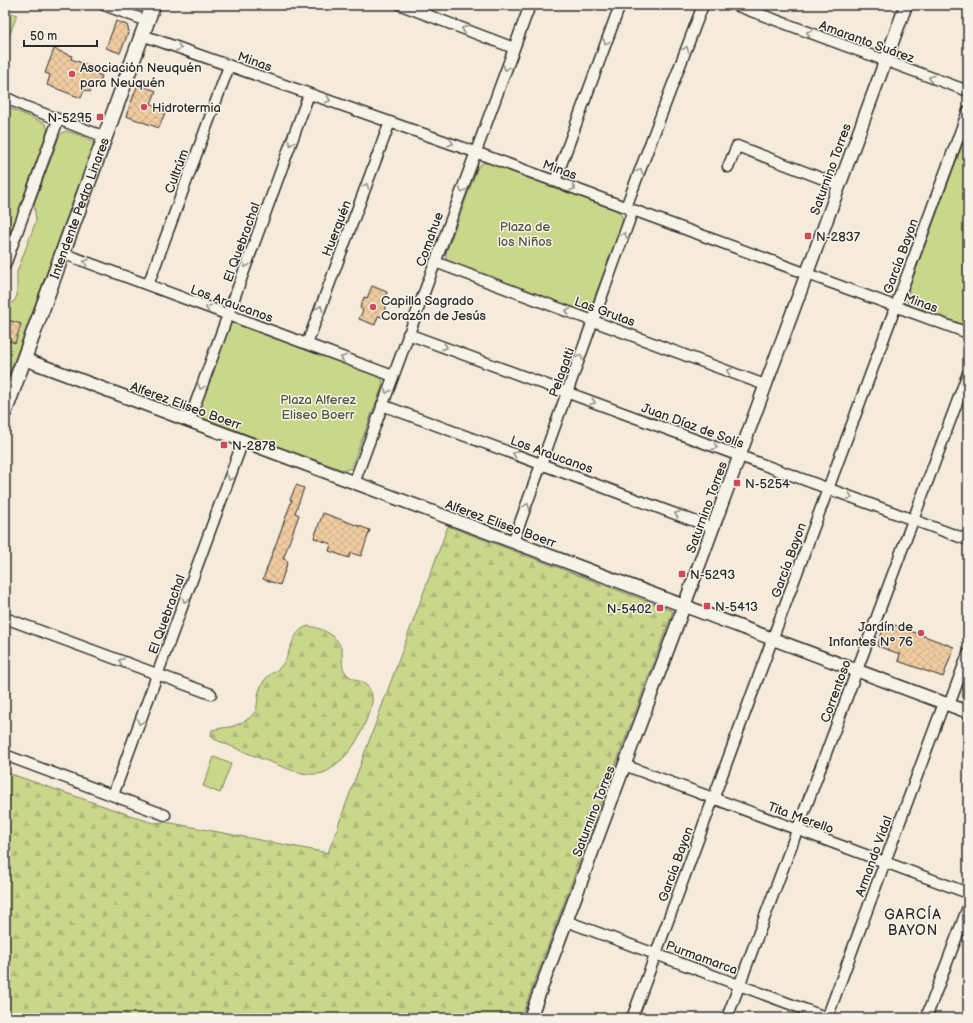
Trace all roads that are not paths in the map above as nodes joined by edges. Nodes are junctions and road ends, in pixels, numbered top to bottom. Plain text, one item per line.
1 (104, 5) edge
2 (153, 5) edge
3 (401, 5) edge
4 (530, 5) edge
5 (620, 5) edge
6 (703, 5) edge
7 (735, 5) edge
8 (906, 5) edge
9 (147, 21) junction
10 (142, 35) junction
11 (514, 48) junction
12 (885, 61) junction
13 (229, 66) junction
14 (968, 91) edge
15 (309, 94) junction
16 (5, 97) edge
17 (968, 111) edge
18 (58, 120) junction
19 (390, 122) junction
20 (105, 138) junction
21 (475, 152) junction
22 (728, 167) dead end
23 (555, 181) junction
24 (839, 184) junction
25 (629, 209) junction
26 (62, 254) junction
27 (435, 262) junction
28 (5, 265) edge
29 (806, 274) junction
30 (148, 285) junction
31 (896, 307) junction
32 (228, 315) junction
33 (593, 321) junction
34 (968, 333) edge
35 (408, 334) junction
36 (307, 344) junction
37 (24, 359) junction
38 (968, 373) edge
39 (393, 376) junction
40 (765, 385) junction
41 (567, 392) junction
42 (382, 405) junction
43 (5, 411) edge
44 (189, 421) junction
45 (243, 441) junction
46 (739, 456) junction
47 (541, 464) junction
48 (354, 483) junction
49 (828, 489) junction
50 (913, 520) junction
51 (713, 528) junction
52 (968, 540) edge
53 (513, 542) junction
54 (684, 606) junction
55 (5, 618) edge
56 (773, 639) junction
57 (968, 654) edge
58 (857, 670) junction
59 (157, 674) junction
60 (211, 694) dead end
61 (947, 704) junction
62 (968, 712) edge
63 (5, 755) edge
64 (624, 766) junction
65 (113, 795) junction
66 (714, 798) junction
67 (165, 815) dead end
68 (798, 830) junction
69 (885, 862) junction
70 (968, 893) edge
71 (968, 907) edge
72 (566, 921) junction
73 (656, 954) junction
74 (740, 985) junction
75 (530, 1018) edge
76 (632, 1018) edge
77 (727, 1018) edge
78 (827, 1018) edge
79 (926, 1018) edge

1 - 9 street
2 - 9 main road, Intendente Pedro Linares
11 -> 3 street
4 - 11 street, Comahue
5 -> 23 street
25 -> 6 street, Pelagatti
12 -> 7 street, Amaranto Suárez
8 - 12 street, Saturnino Torres
9 - 10 main road, Intendente Pedro Linares
10 -> 13 street, Minas
10 - 20 main road, Intendente Pedro Linares
11 -> 21 street, Comahue
14 -> 12 street, Amaranto Suárez
12 - 24 street, Saturnino Torres
13 - 15 street, Minas
13 - 30 street, Cultrúm
15 -> 19 street, Minas
15 -> 32 street, El Quebrachal
16 - 18 street
17 - 31 street, García Bayon
18 - 20 street
18 - 28 street
19 -> 21 street, Minas
36 -> 19 street, Huerquén
20 - 26 main road, Intendente Pedro Linares
21 - 23 street, Minas
21 -> 27 street, Comahue
22 - 24 street
23 -> 25 street, Minas
24 - 29 street, Saturnino Torres
25 - 29 street, Minas
33 -> 25 street, Pelagatti
30 -> 26 street, Los Araucanos
26 - 37 main road, Intendente Pedro Linares
33 -> 27 street, Las Grutas
27 - 35 street, Comahue
29 - 31 street, Minas
29 - 40 street, Saturnino Torres
32 -> 30 street, Los Araucanos
31 - 34 street, Minas
31 - 49 street, García Bayon
32 - 36 street, Los Araucanos
32 -> 44 street, El Quebrachal
40 -> 33 street, Las Grutas
41 -> 33 street, Pelagatti
35 - 39 street, Comahue
35 -> 41 street, Juan Díaz de Solís
39 -> 36 street, Los Araucanos
37 - 43 main road, Intendente Pedro Linares
37 - 44 street, Alferez Eliseo Boerr
38 - 50 street, Correntoso
39 -> 42 street, Comahue
40 - 46 street, Saturnino Torres
41 -> 46 street, Juan Díaz de Solís
41 - 47 street, Pelagatti
47 -> 42 street, Los Araucanos
42 - 48 street, Comahue
44 - 45 street, Alferez Eliseo Boerr
45 - 48 street, Alferez Eliseo Boerr
45 -> 59 street, El Quebrachal
46 - 49 street, Juan Díaz de Solís
46 - 51 street, Saturnino Torres
51 -> 47 street, Los Araucanos
53 -> 47 street, Pelagatti
48 - 53 street, Alferez Eliseo Boerr
49 -> 50 street, Juan Díaz de Solís
49 - 56 street, García Bayon
50 - 52 street, Juan Díaz de Solís
50 - 58 street, Correntoso
51 - 54 street, Saturnino Torres
53 - 54 street, Alferez Eliseo Boerr
54 - 56 street, Alferez Eliseo Boerr
54 - 64 street, Saturnino Torres
59 -> 55 street
56 - 58 street, Alferez Eliseo Boerr
56 - 66 street, García Bayon
57 - 61 street, Armando Vidal
58 - 61 street, Alferez Eliseo Boerr
58 - 68 street, Correntoso
59 - 60 street
59 -> 65 street, El Quebrachal
61 - 62 street, Alferez Eliseo Boerr
61 - 69 street, Armando Vidal
63 - 65 street
64 - 66 street, Tita Merello
64 - 72 street, Saturnino Torres
65 - 67 street
66 - 68 street, Tita Merello
66 - 73 street, García Bayon
68 - 69 street, Tita Merello
68 - 74 street, Correntoso
69 - 70 street, Tita Merello
69 - 78 street, Armando Vidal
71 - 79 street
72 - 73 street, Purmamarca
72 - 75 street, Saturnino Torres
73 - 74 street, Purmamarca
73 - 76 street, García Bayon
74 - 77 street, Correntoso
74 - 78 street, Purmamarca

